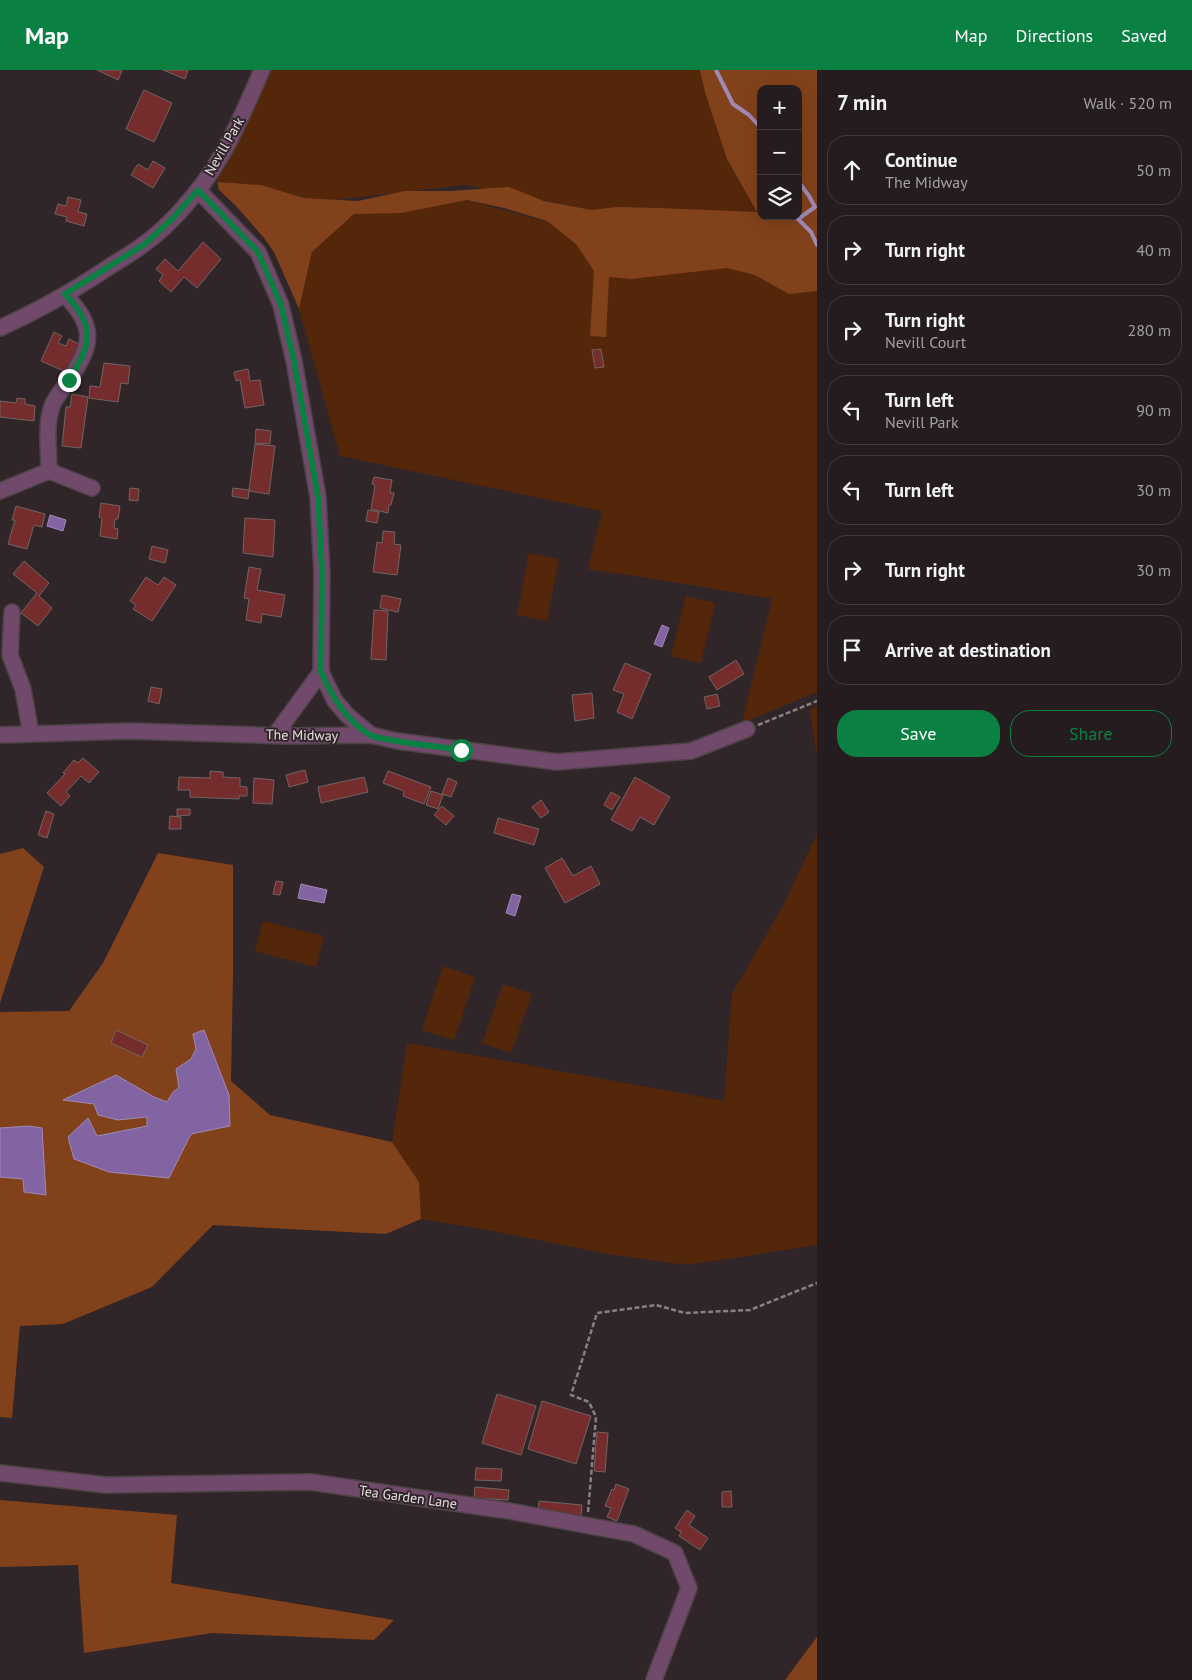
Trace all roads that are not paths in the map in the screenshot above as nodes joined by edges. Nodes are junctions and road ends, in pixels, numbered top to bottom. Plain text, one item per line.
1 (262, 70) edge
2 (198, 190) junction
3 (65, 294) junction
4 (0, 328) edge
5 (49, 471) junction
6 (92, 488) dead end
7 (0, 492) edge
8 (12, 612) dead end
9 (321, 672) junction
10 (747, 729) road end
11 (31, 734) junction
12 (0, 735) edge
13 (275, 735) junction
14 (371, 735) junction
15 (0, 1473) edge
16 (654, 1680) edge

1 - 2 street, Nevill Park
2 - 3 street, Nevill Park
2 - 9 street
3 - 4 street, Nevill Park
3 - 5 street
5 - 6 street
5 - 7 street
8 - 11 street
9 - 13 street
9 - 14 street
10 - 14 street, The Midway
11 - 12 street, The Midway
11 - 13 street, The Midway
13 - 14 street, The Midway
15 - 16 street, Tea Garden Lane

